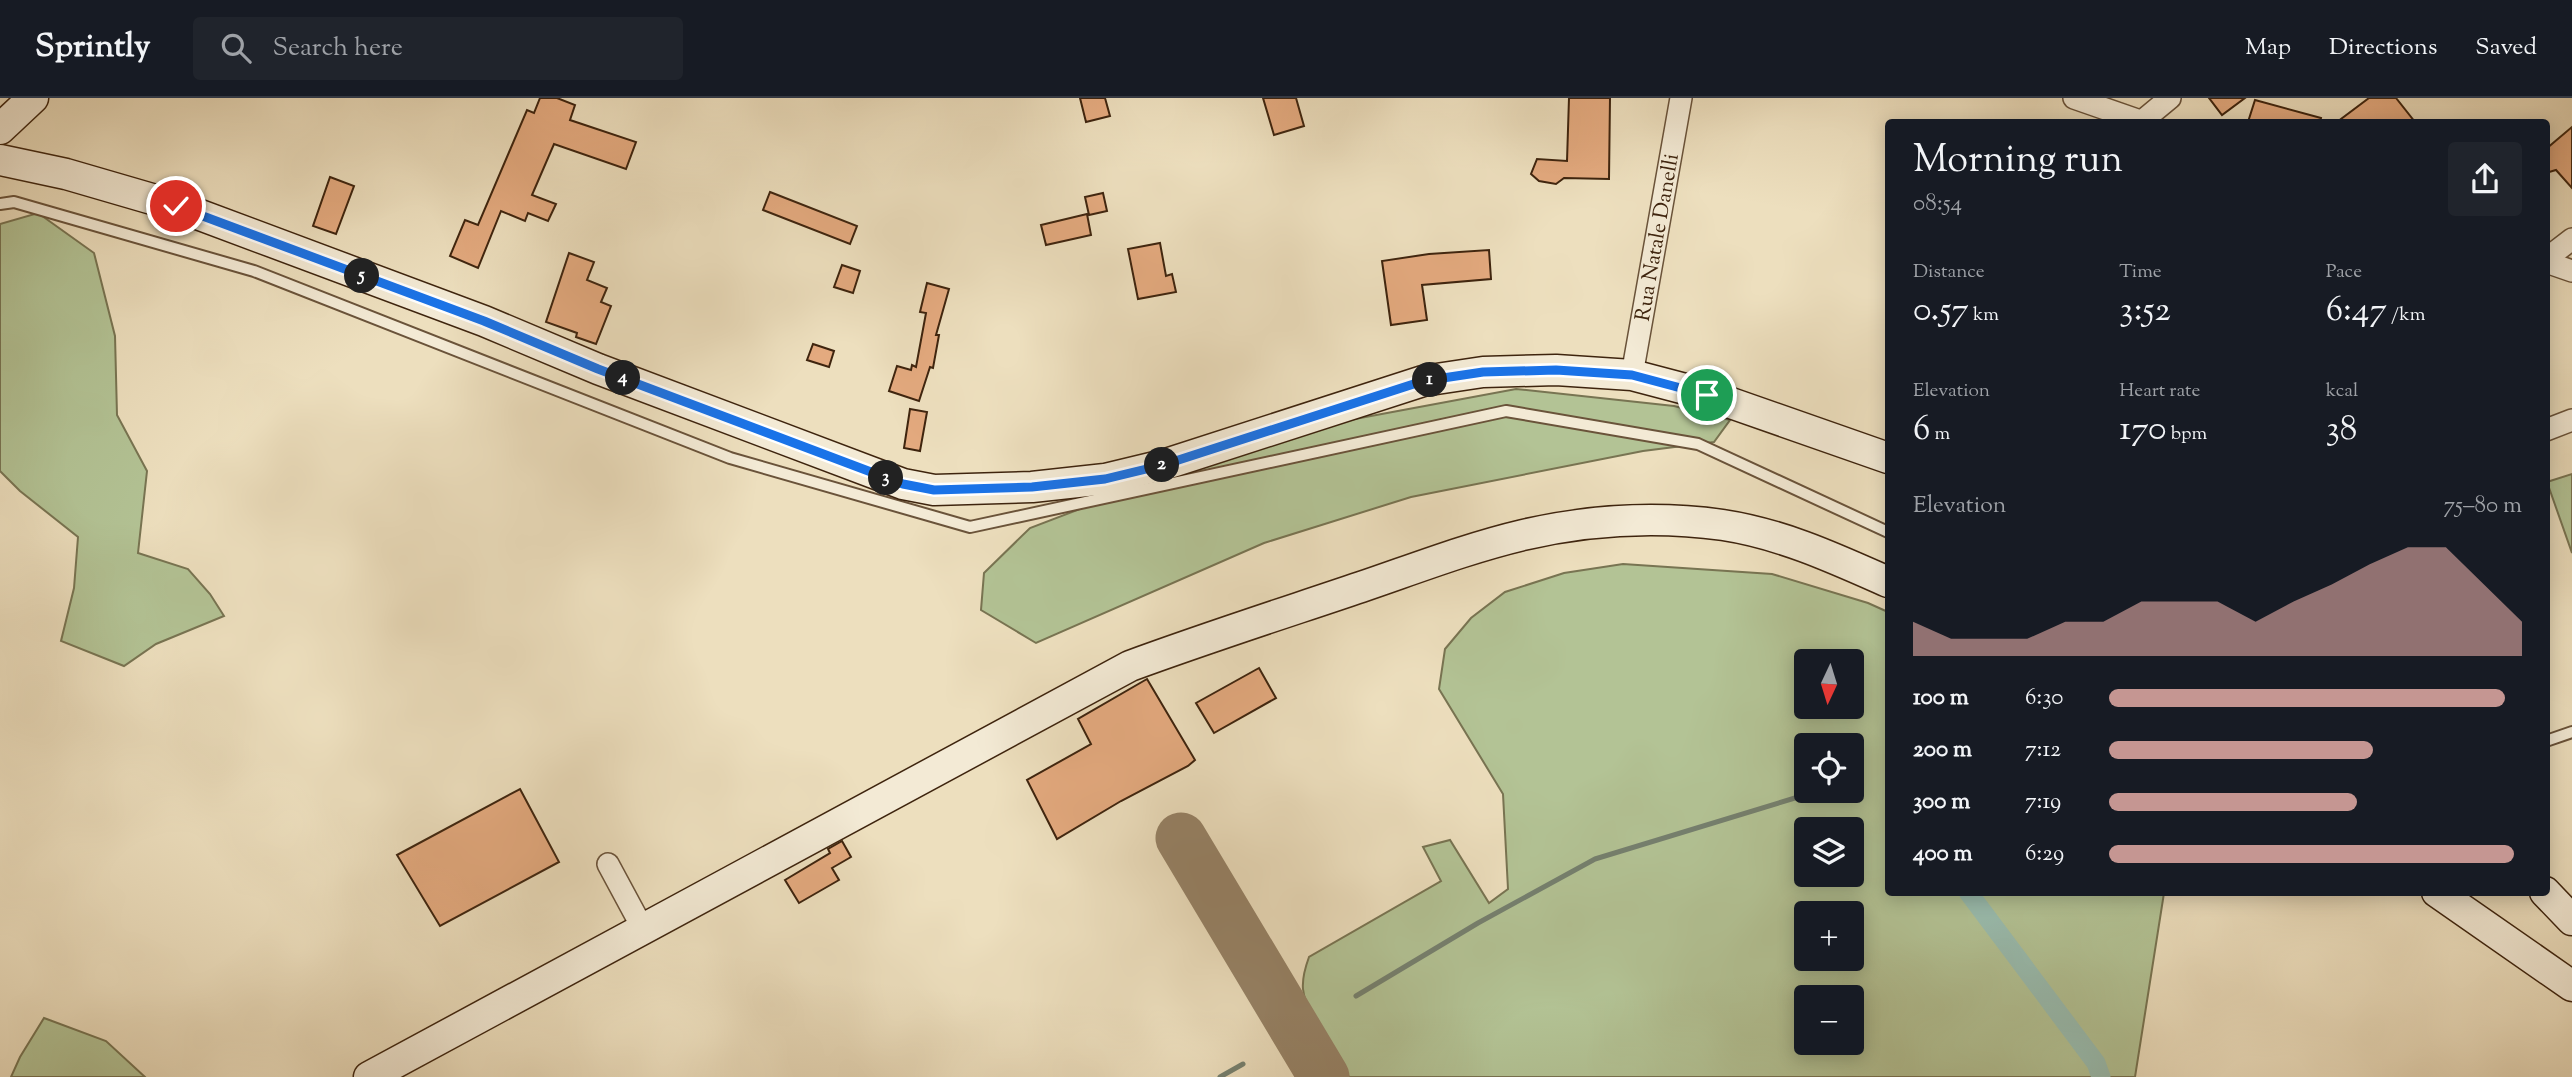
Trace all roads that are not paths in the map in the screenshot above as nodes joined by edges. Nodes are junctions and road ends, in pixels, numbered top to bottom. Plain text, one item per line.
1 (33, 98) edge
2 (1681, 98) edge
3 (2074, 98) edge
4 (2170, 98) edge
5 (2134, 119) edge
6 (2146, 119) edge
7 (6, 125) edge
8 (3, 160) edge
9 (0, 204) edge
10 (2572, 239) edge
11 (2550, 258) edge
12 (2550, 263) edge
13 (2572, 271) edge
14 (1632, 375) junction
15 (2572, 420) edge
16 (2550, 428) edge
17 (1885, 457) edge
18 (1885, 531) edge
19 (1885, 581) edge
20 (2572, 732) edge
21 (2550, 740) edge
22 (608, 864) dead end
23 (2443, 896) edge
24 (2549, 896) edge
25 (2572, 920) edge
26 (643, 929) junction
27 (2572, 986) edge
28 (369, 1077) edge

1 - 7 main road
2 - 14 street, Rua Natale Danelli
3 - 5 street
4 - 6 street
7 - 8 main road
8 - 14 main road
9 - 18 lane
10 - 11 street
12 - 13 street
14 - 17 main road
15 - 16 street
19 - 26 main road
20 - 21 lane
22 - 26 street
23 - 27 main road
24 - 25 main road
26 - 28 main road

